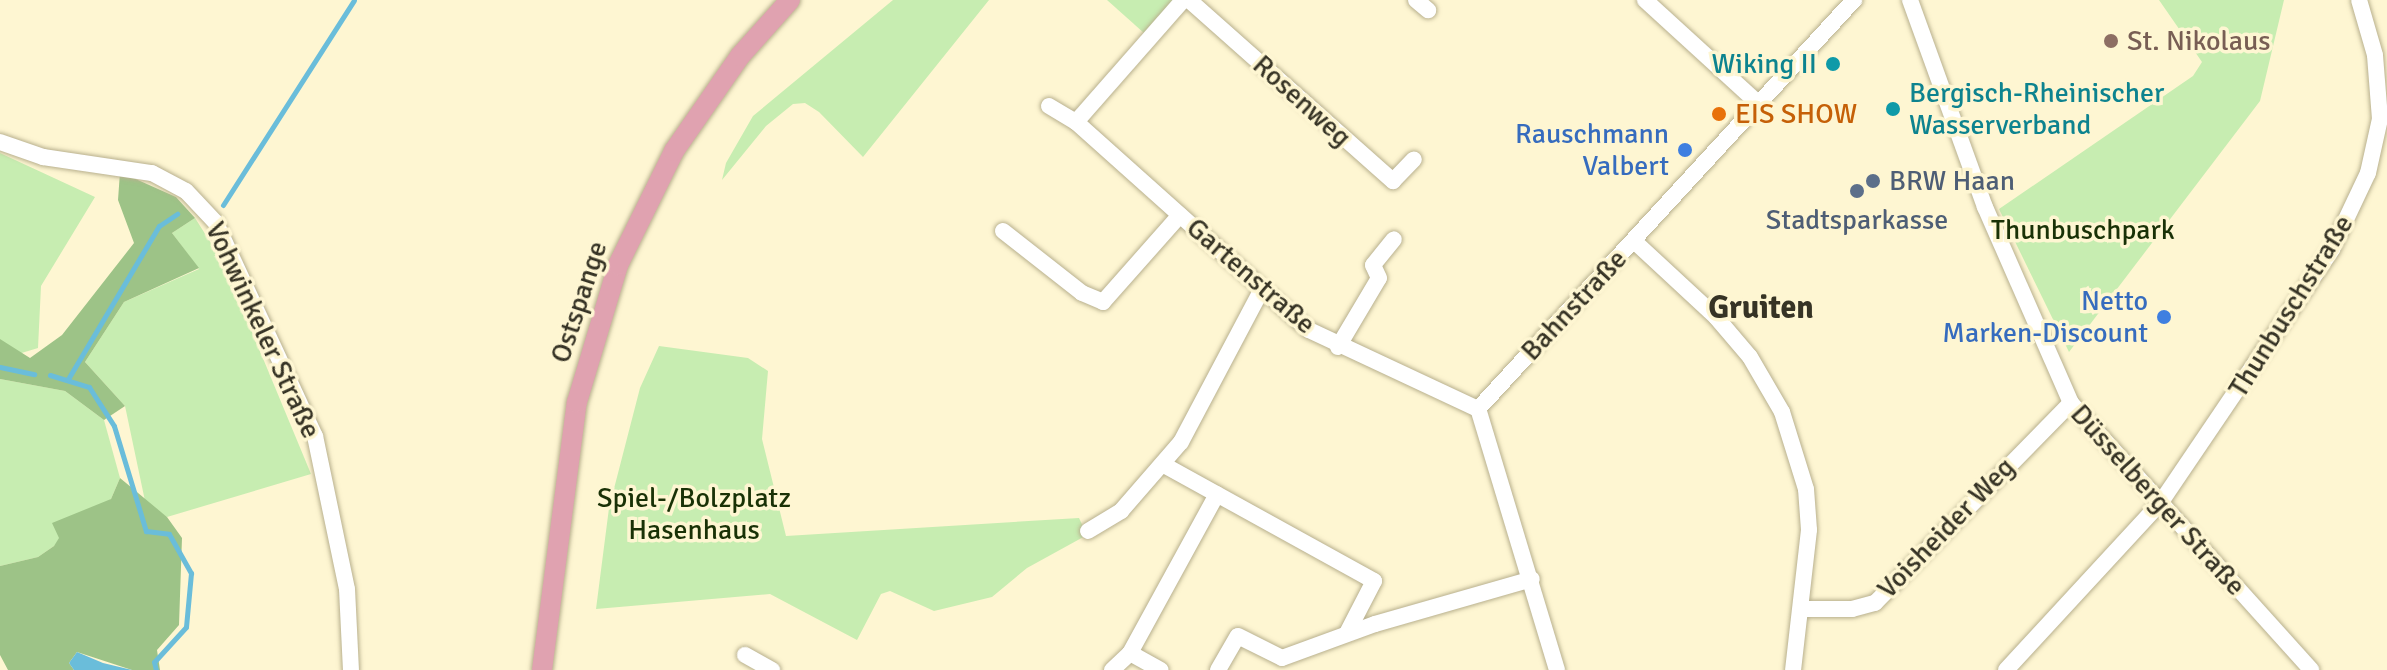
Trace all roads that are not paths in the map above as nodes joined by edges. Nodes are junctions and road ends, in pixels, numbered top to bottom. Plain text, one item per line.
1 (790, 0) edge
2 (1186, 0) edge
3 (1645, 0) edge
4 (1854, 0) edge
5 (1910, 0) edge
6 (2359, 0) edge
7 (1759, 104) junction
8 (1049, 106) dead end
9 (1076, 122) junction
10 (0, 142) edge
11 (1414, 159) dead end
12 (1180, 215) junction
13 (1003, 231) dead end
14 (1394, 239) dead end
15 (1634, 241) junction
16 (1262, 289) junction
17 (1338, 347) junction
18 (2071, 403) junction
19 (1478, 409) junction
20 (1164, 465) junction
21 (1217, 494) junction
22 (2161, 502) junction
23 (1088, 531) dead end
24 (1532, 579) junction
25 (1802, 609) junction
26 (1347, 633) junction
27 (1130, 653) junction
28 (745, 655) dead end
29 (351, 670) edge
30 (542, 670) edge
31 (772, 670) edge
32 (1112, 670) edge
33 (1161, 670) edge
34 (1218, 670) edge
35 (1557, 670) edge
36 (1793, 670) edge
37 (2006, 670) edge
38 (2311, 670) edge

1 - 30 main road, Ostspange
2 - 9 street
2 - 11 street, Rosenweg
3 - 7 street
4 - 7 street, Bahnstraße
5 - 18 street, Düsselberger Straße
6 - 22 street, Thunbuschstraße
7 - 15 street, Bahnstraße
8 - 9 street, Gartenstraße
9 - 12 street, Gartenstraße
10 - 29 street, Vohwinkeler Straße
12 - 13 street
12 - 16 street, Gartenstraße
14 - 17 street
15 - 19 street, Bahnstraße
15 - 25 street
16 - 17 street, Gartenstraße
16 - 20 street
17 - 19 street, Gartenstraße
18 - 22 street, Düsselberger Straße
18 - 25 street, Voisheider Weg
19 - 24 street
20 - 21 street
20 - 23 street
21 - 26 street
21 - 27 street
22 - 37 street, Thunbuschstraße
22 - 38 street, Düsselberger Straße
24 - 26 street
24 - 35 street
25 - 36 street
26 - 34 street
27 - 32 street
27 - 33 street
28 - 31 street

